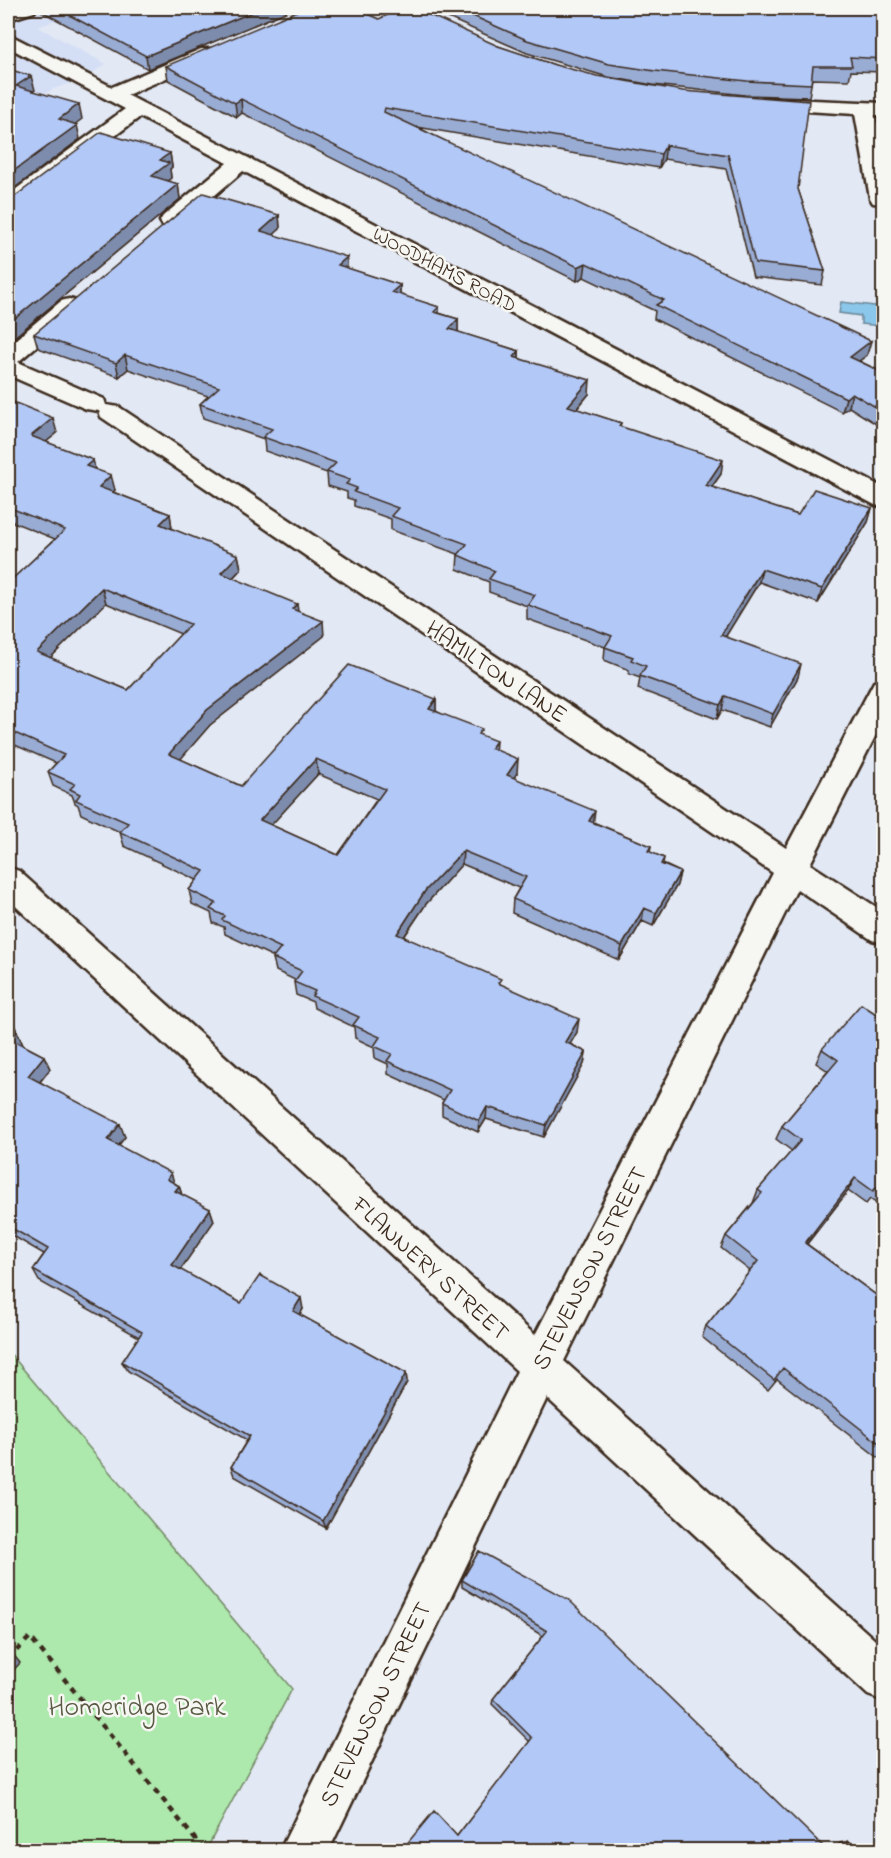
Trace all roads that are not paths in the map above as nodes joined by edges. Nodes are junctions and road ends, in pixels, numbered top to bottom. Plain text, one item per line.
1 (28, 8) edge
2 (8, 15) edge
3 (8, 40) edge
4 (230, 44) edge
5 (112, 94) junction
6 (749, 103) edge
7 (139, 108) junction
8 (874, 108) edge
9 (241, 162) junction
10 (881, 198) dead end
11 (8, 205) edge
12 (151, 237) edge
13 (88, 290) edge
14 (8, 358) edge
15 (8, 366) edge
16 (884, 499) edge
17 (884, 689) edge
18 (790, 869) junction
19 (8, 880) edge
20 (884, 930) edge
21 (539, 1367) junction
22 (884, 1679) edge
23 (304, 1851) edge

1 - 2 street
3 - 5 street, WOODHAMS ROAD
4 - 5 street
5 - 7 street, WOODHAMS ROAD
6 - 8 street
7 - 9 street, WOODHAMS ROAD
7 - 11 street
8 - 10 street
9 - 12 street
9 - 16 street, WOODHAMS ROAD
13 - 14 street
15 - 18 street, HAMILTON LANE
17 - 18 street, STEVENSON STREET
18 - 20 street, HAMILTON LANE
18 - 21 street, STEVENSON STREET
19 - 21 street, FLANNERY STREET
21 - 22 street, FLANNERY STREET
21 - 23 street, STEVENSON STREET

